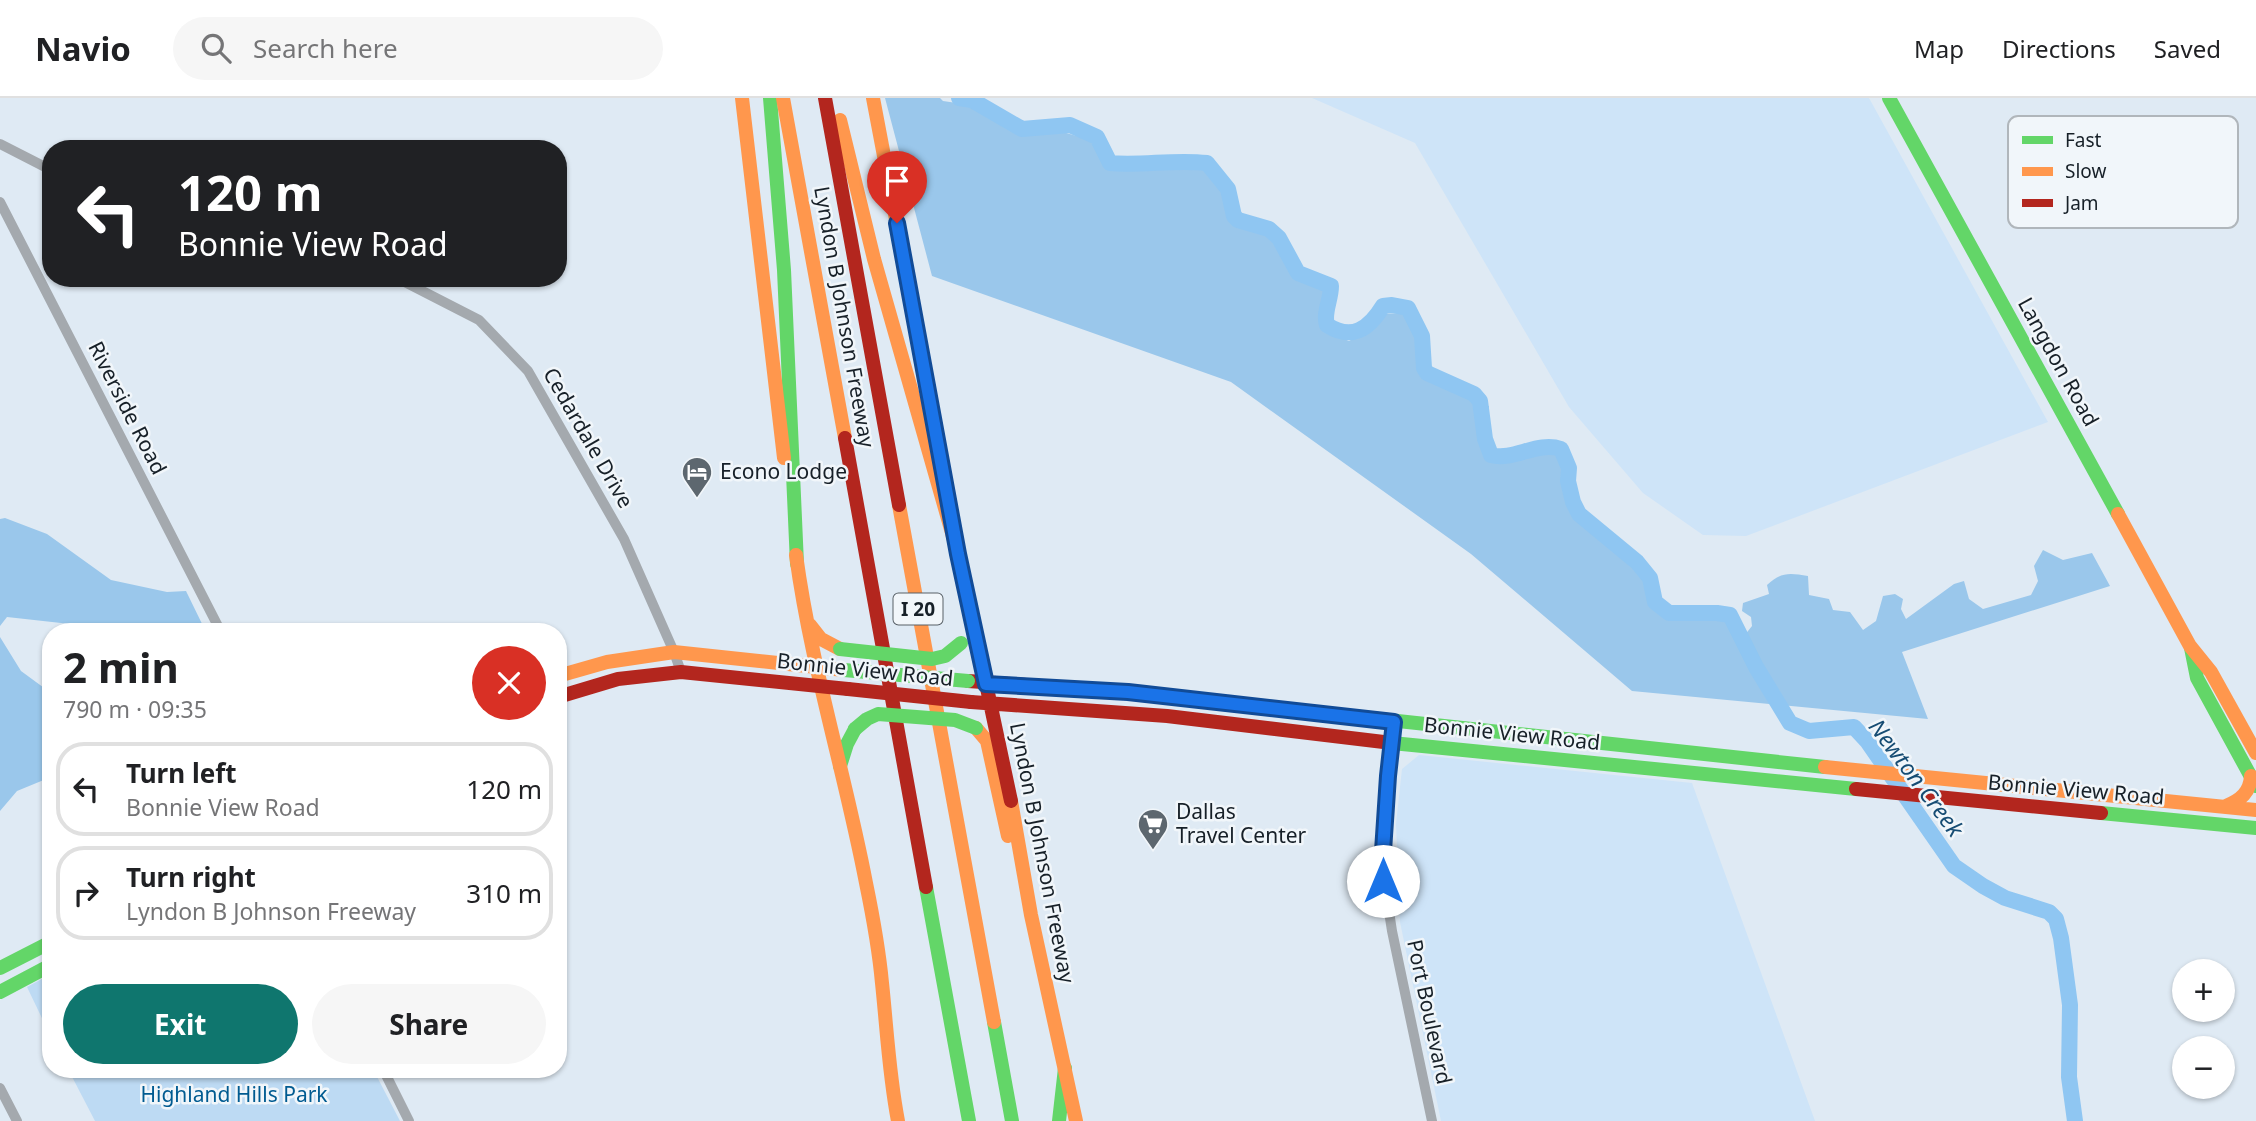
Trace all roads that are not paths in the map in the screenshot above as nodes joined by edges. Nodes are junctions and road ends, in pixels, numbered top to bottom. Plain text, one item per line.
1 (742, 98) edge
2 (770, 98) edge
3 (783, 98) edge
4 (825, 98) edge
5 (834, 98) edge
6 (873, 98) edge
7 (1889, 98) edge
8 (0, 144) edge
9 (42, 165) edge
10 (0, 202) edge
11 (42, 284) edge
12 (44, 287) edge
13 (415, 287) edge
14 (958, 554) junction
15 (797, 564) junction
16 (972, 614) junction
17 (807, 621) junction
18 (216, 623) edge
19 (2190, 646) junction
20 (674, 652) junction
21 (816, 666) junction
22 (681, 672) junction
23 (567, 673) edge
24 (986, 684) junction
25 (821, 686) junction
26 (1128, 692) junction
27 (567, 694) edge
28 (990, 704) junction
29 (1127, 712) junction
30 (1394, 722) junction
31 (1392, 743) junction
32 (2256, 752) edge
33 (840, 767) junction
34 (2253, 781) edge
35 (2223, 807) junction
36 (2256, 810) edge
37 (2256, 828) edge
38 (1031, 915) junction
39 (42, 947) edge
40 (0, 968) edge
41 (42, 970) edge
42 (0, 992) edge
43 (1065, 1068) junction
44 (388, 1078) edge
45 (0, 1088) edge
46 (17, 1121) edge
47 (409, 1121) edge
48 (898, 1121) edge
49 (969, 1121) edge
50 (1012, 1121) edge
51 (1059, 1121) edge
52 (1076, 1121) edge
53 (1432, 1121) edge

1 - 15 main road
2 - 15 main road
3 - 49 main road, Lyndon B Johnson Freeway / I 20
4 - 50 main road, Lyndon B Johnson Freeway / I 20
5 - 14 main road
6 - 14 main road, Lyndon B Johnson Freeway
7 - 19 main road, Langdon Road
8 - 9 street
10 - 11 street, Riverside Road
12 - 18 street, Riverside Road
13 - 20 street, Cedardale Drive
14 - 16 main road, Lyndon B Johnson Freeway
15 - 17 main road
16 - 17 main road, bridge
16 - 24 main road, Lyndon B Johnson Freeway
17 - 21 main road
19 - 32 main road, Langdon Road
19 - 34 main road, Langdon Road
20 - 21 main road, Bonnie View Road
20 - 22 street, Cedardale Drive
20 - 23 main road, Bonnie View Road
21 - 24 main road, Bonnie View Road, bridge
21 - 25 main road
22 - 25 main road, Bonnie View Road
22 - 27 main road, Bonnie View Road
24 - 26 main road, Bonnie View Road
24 - 28 main road, Lyndon B Johnson Freeway
25 - 28 main road, Bonnie View Road, bridge
25 - 33 main road
26 - 29 main road
26 - 30 main road, Bonnie View Road
28 - 29 main road, Bonnie View Road
28 - 38 main road, Lyndon B Johnson Freeway
29 - 31 main road, Bonnie View Road
30 - 31 main road
30 - 35 main road, Bonnie View Road
31 - 37 main road, Bonnie View Road
31 - 53 street, Port Boulevard
33 - 38 main road, bridge
33 - 48 main road
34 - 35 main road
35 - 36 main road, Bonnie View Road
38 - 43 main road, Lyndon B Johnson Freeway
39 - 40 main road
41 - 42 main road
43 - 51 main road
43 - 52 main road, Lyndon B Johnson Freeway
44 - 47 street
45 - 46 street

